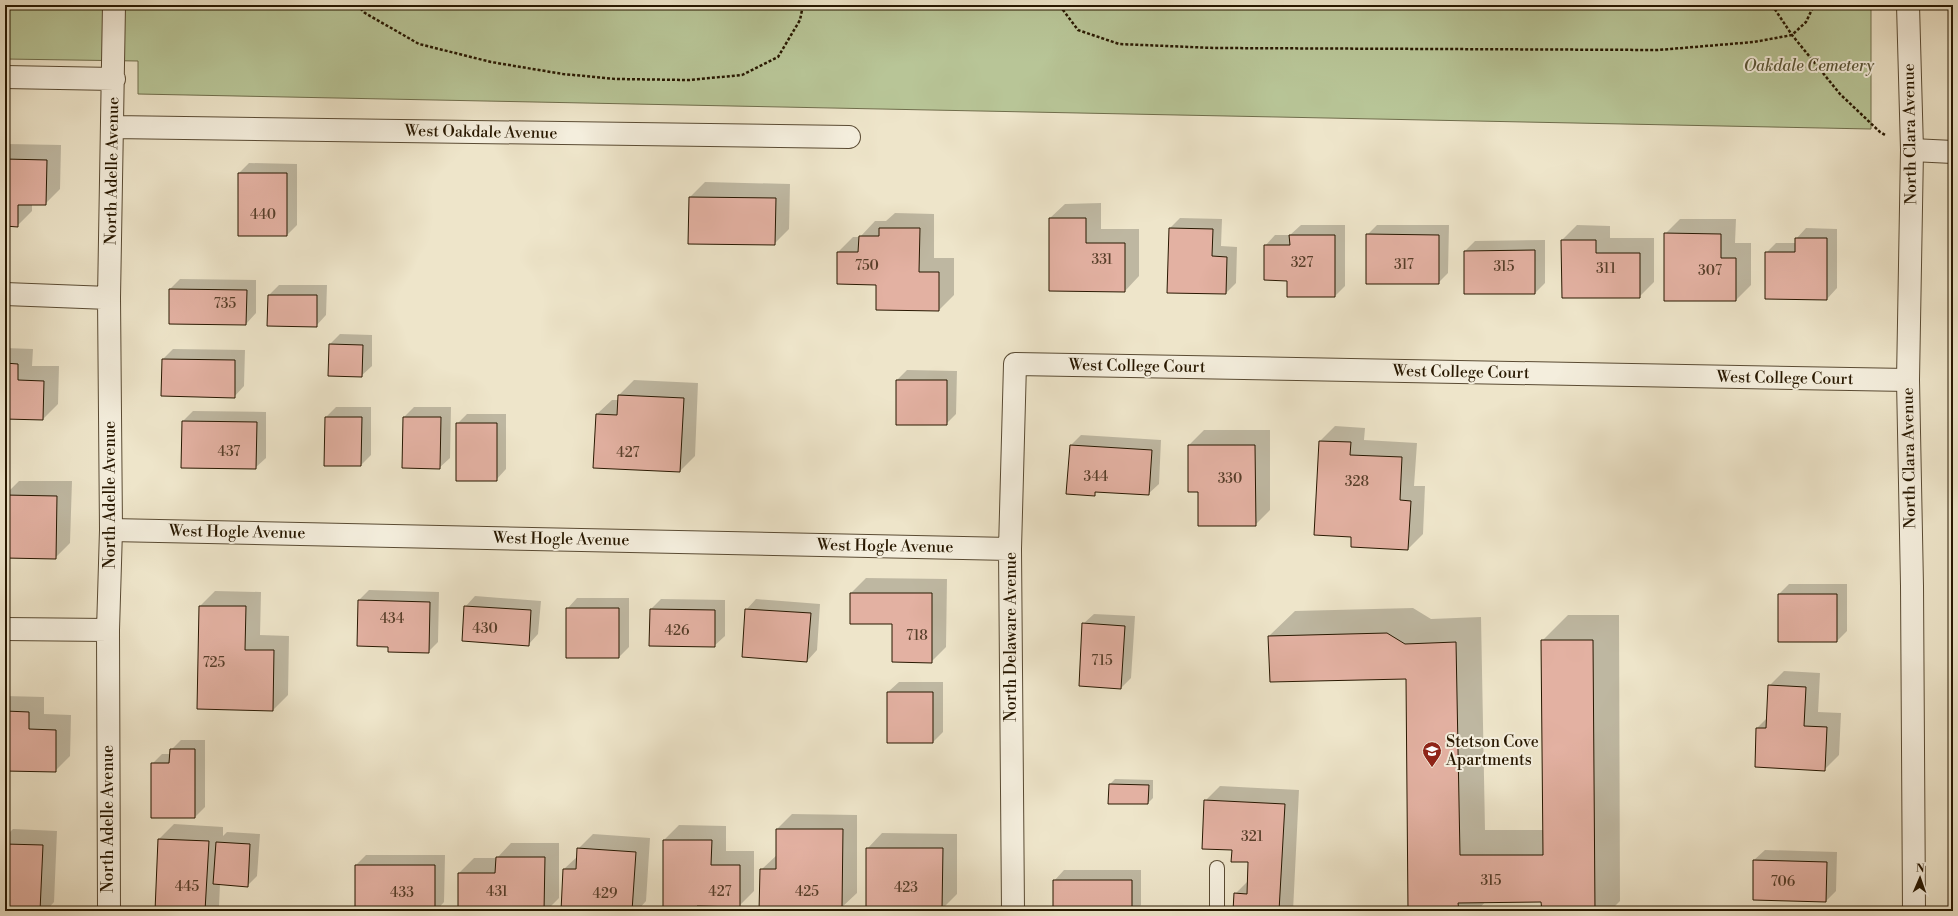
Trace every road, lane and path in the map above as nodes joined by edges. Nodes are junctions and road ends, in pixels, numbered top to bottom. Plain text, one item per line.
1 (114, 5) edge
2 (357, 5) edge
3 (803, 5) edge
4 (1061, 5) edge
5 (1772, 5) edge
6 (1814, 5) edge
7 (1908, 5) edge
8 (1792, 35) junction
9 (5, 77) edge
10 (114, 79) junction
11 (113, 127) junction
12 (849, 137) dead end
13 (1912, 150) junction
14 (1953, 152) edge
15 (5, 294) edge
16 (109, 298) junction
17 (1015, 364) joint
18 (1908, 380) junction
19 (111, 530) junction
20 (1010, 549) junction
21 (5, 629) edge
22 (108, 630) junction
23 (1218, 868) dead end
24 (109, 911) edge
25 (1013, 911) edge
26 (1217, 911) edge
27 (1914, 911) edge

1 - 10 street, North Adelle Avenue
2 - 3 path
4 - 8 path
5 - 8 path
6 - 8 path
7 - 13 street, North Clara Avenue
8 - 13 path
9 - 10 street
10 - 11 street, North Adelle Avenue
11 - 12 street, West Oakdale Avenue
11 - 16 street, North Adelle Avenue
13 - 14 street
13 - 18 street, North Clara Avenue
15 - 16 street
16 - 19 street, North Adelle Avenue
17 - 18 street, West College Court
17 - 20 street, North Delaware Avenue
18 - 27 street, North Clara Avenue
19 - 20 street, West Hogle Avenue
19 - 22 street, North Adelle Avenue
20 - 25 street, North Delaware Avenue
21 - 22 street
22 - 24 street, North Adelle Avenue
23 - 26 lane

